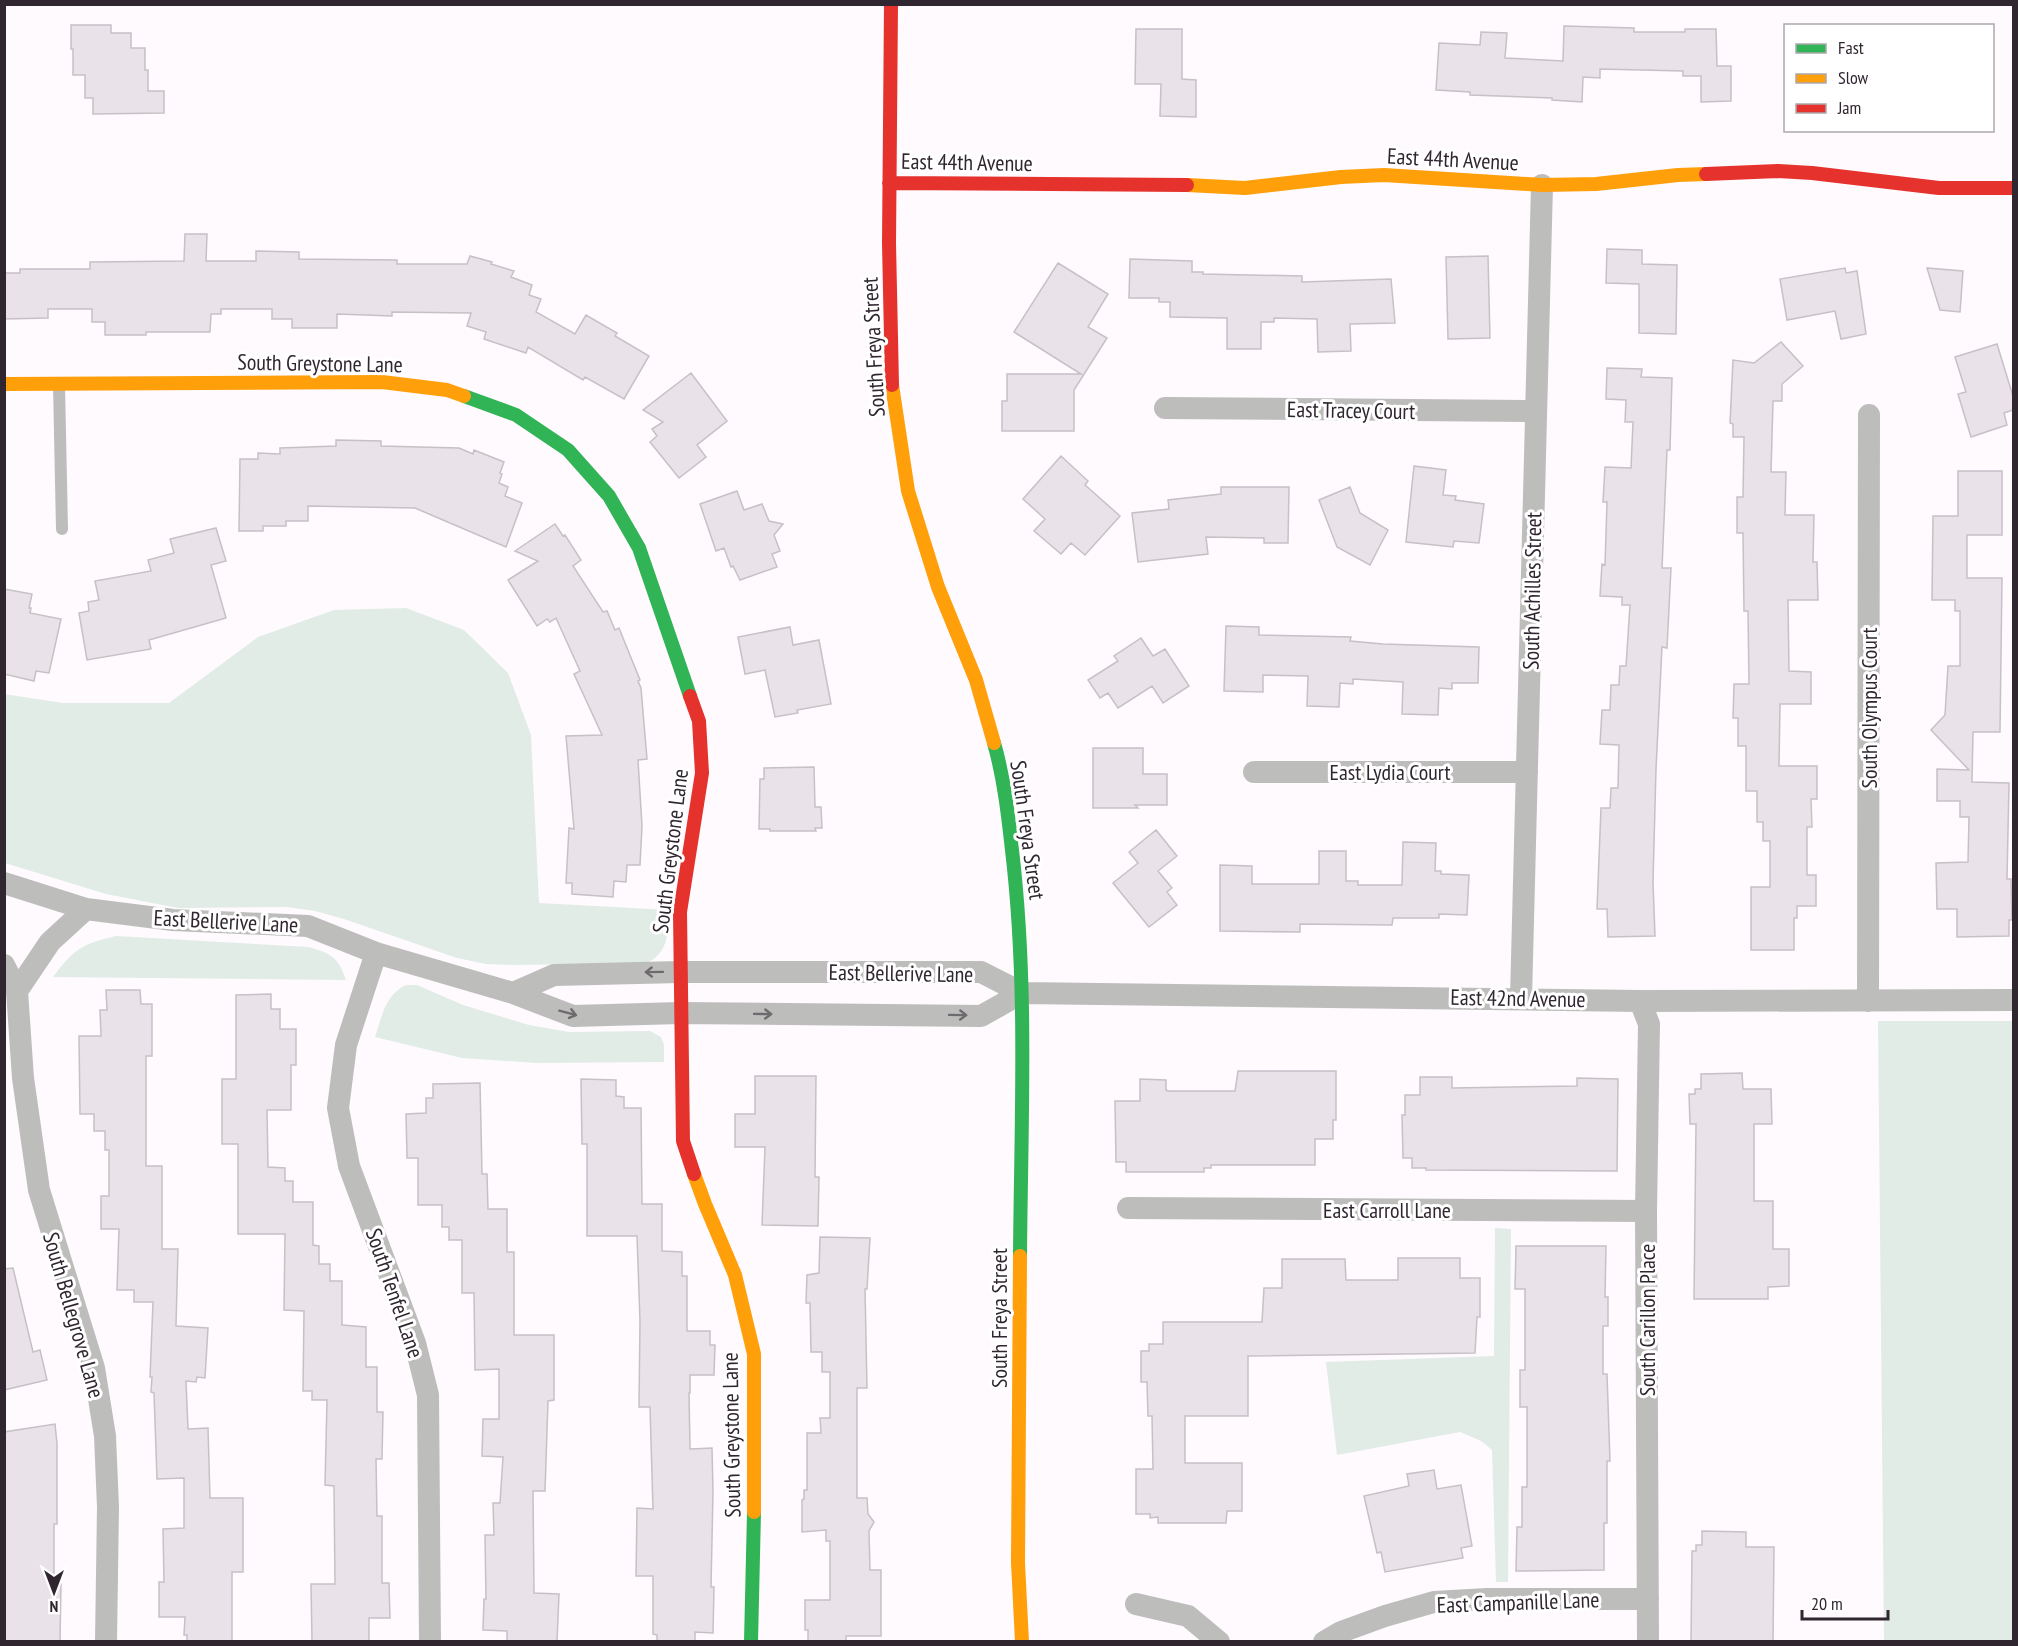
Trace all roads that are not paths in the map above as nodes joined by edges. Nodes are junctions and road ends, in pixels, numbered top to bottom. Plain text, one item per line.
1 (891, 4) edge
2 (889, 183) junction
3 (1542, 185) junction
4 (2013, 188) edge
5 (4, 384) edge
6 (59, 384) junction
7 (1165, 408) dead end
8 (1536, 411) junction
9 (1869, 415) dead end
10 (62, 529) dead end
11 (1254, 772) dead end
12 (1527, 772) junction
13 (4, 883) edge
14 (86, 909) junction
15 (376, 953) junction
16 (4, 965) edge
17 (680, 972) junction
18 (17, 991) junction
19 (513, 993) junction
20 (1022, 993) junction
21 (1521, 998) junction
22 (1640, 1000) junction
23 (2013, 1000) edge
24 (1868, 1001) junction
25 (680, 1013) junction
26 (14, 1079) edge
27 (1128, 1208) dead end
28 (1646, 1211) junction
29 (1648, 1599) junction
30 (1136, 1604) dead end
31 (106, 1641) edge
32 (430, 1641) edge
33 (751, 1641) edge
34 (1022, 1641) edge
35 (1219, 1641) edge
36 (1324, 1641) edge
37 (1648, 1641) edge

1 - 2 street, South Freya Street
2 - 3 street, East 44th Avenue
2 - 20 street, South Freya Street
3 - 4 street, East 44th Avenue
3 - 8 street, South Achilles Street
5 - 6 street, South Greystone Lane
6 - 10 lane
6 - 17 street, South Greystone Lane
7 - 8 street, East Tracey Court
8 - 12 street, South Achilles Street
9 - 24 street, South Olympus Court
11 - 12 street, East Lydia Court
12 - 21 street, South Achilles Street
13 - 14 street, East Bellerive Lane
14 - 15 street, East Bellerive Lane
14 - 18 street
15 - 19 street, East Bellerive Lane
15 - 32 street, South Tenfel Lane
16 - 18 street, South Bellegrove Lane
17 -> 19 street, East Bellerive Lane
17 - 20 street, East Bellerive Lane
17 - 25 street, South Greystone Lane
18 - 26 street, South Bellegrove Lane
19 -> 25 street, East Bellerive Lane
20 - 21 street, East 42nd Avenue
25 -> 20 street, East Bellerive Lane
20 - 34 street, South Freya Street
21 - 22 street, East 42nd Avenue
22 - 24 street, East 42nd Avenue
22 - 28 street, South Carillon Place
23 - 24 street, East 42nd Avenue
25 - 33 street, South Greystone Lane
26 - 31 street, South Bellegrove Lane
27 - 28 street, East Carroll Lane
28 - 29 street, South Carillon Place
29 - 36 street, East Campanille Lane
29 - 37 street, South Carillon Place
30 - 35 street

